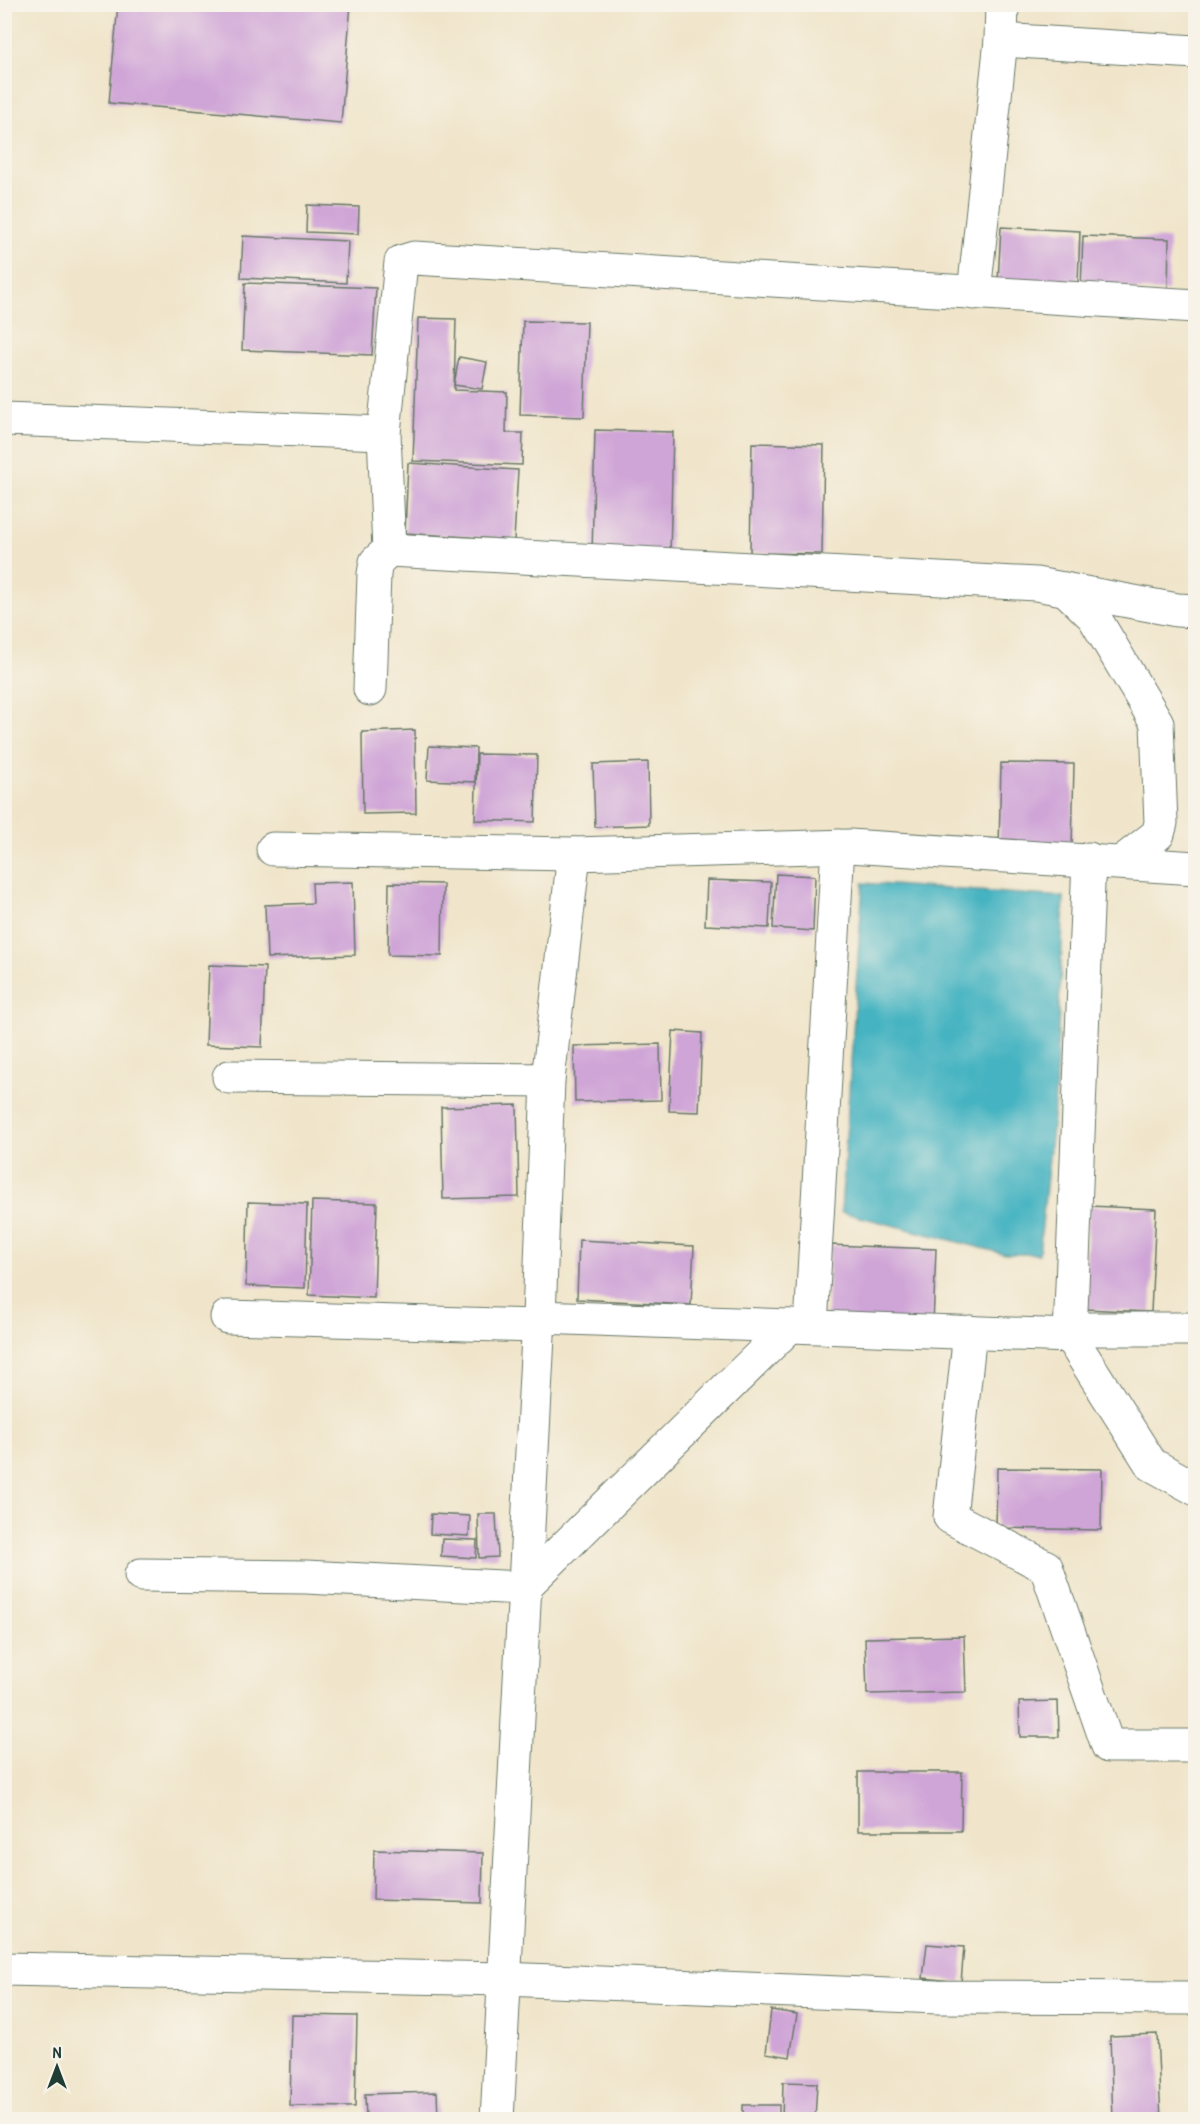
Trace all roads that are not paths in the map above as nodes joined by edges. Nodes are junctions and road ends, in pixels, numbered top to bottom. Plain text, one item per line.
1 (1002, 4) edge
2 (1001, 40) junction
3 (1196, 52) edge
4 (975, 293) junction
5 (1196, 306) edge
6 (4, 419) edge
7 (384, 433) junction
8 (389, 550) junction
9 (1065, 589) junction
10 (1196, 611) edge
11 (370, 689) dead end
12 (838, 846) junction
13 (273, 849) dead end
14 (574, 854) junction
15 (1089, 859) junction
16 (1122, 862) junction
17 (1196, 868) edge
18 (229, 1077) dead end
19 (549, 1080) junction
20 (227, 1317) dead end
21 (538, 1322) junction
22 (801, 1326) junction
23 (1196, 1329) edge
24 (970, 1332) junction
25 (1071, 1333) junction
26 (1196, 1489) edge
27 (141, 1575) dead end
28 (523, 1588) junction
29 (1196, 1746) edge
30 (4, 1969) edge
31 (504, 1979) junction
32 (1196, 1998) edge
33 (497, 2120) edge

1 - 2 street
2 - 3 street
2 - 4 street
4 - 5 street
4 - 7 street
6 - 7 street
7 - 8 street
8 - 9 street
8 - 11 street
9 - 10 street
9 - 16 street
12 - 14 street
12 - 15 street
12 - 22 street
13 - 14 street
14 - 19 street
15 - 16 street
15 - 25 street
16 - 17 street
18 - 19 street
19 - 21 street
20 - 21 street
21 - 22 street
21 - 28 street
22 - 24 street
22 - 28 street
23 - 25 street
24 - 25 street
24 - 29 street
25 - 26 street
27 - 28 street
28 - 31 street
30 - 31 street
31 - 32 street
31 - 33 street

